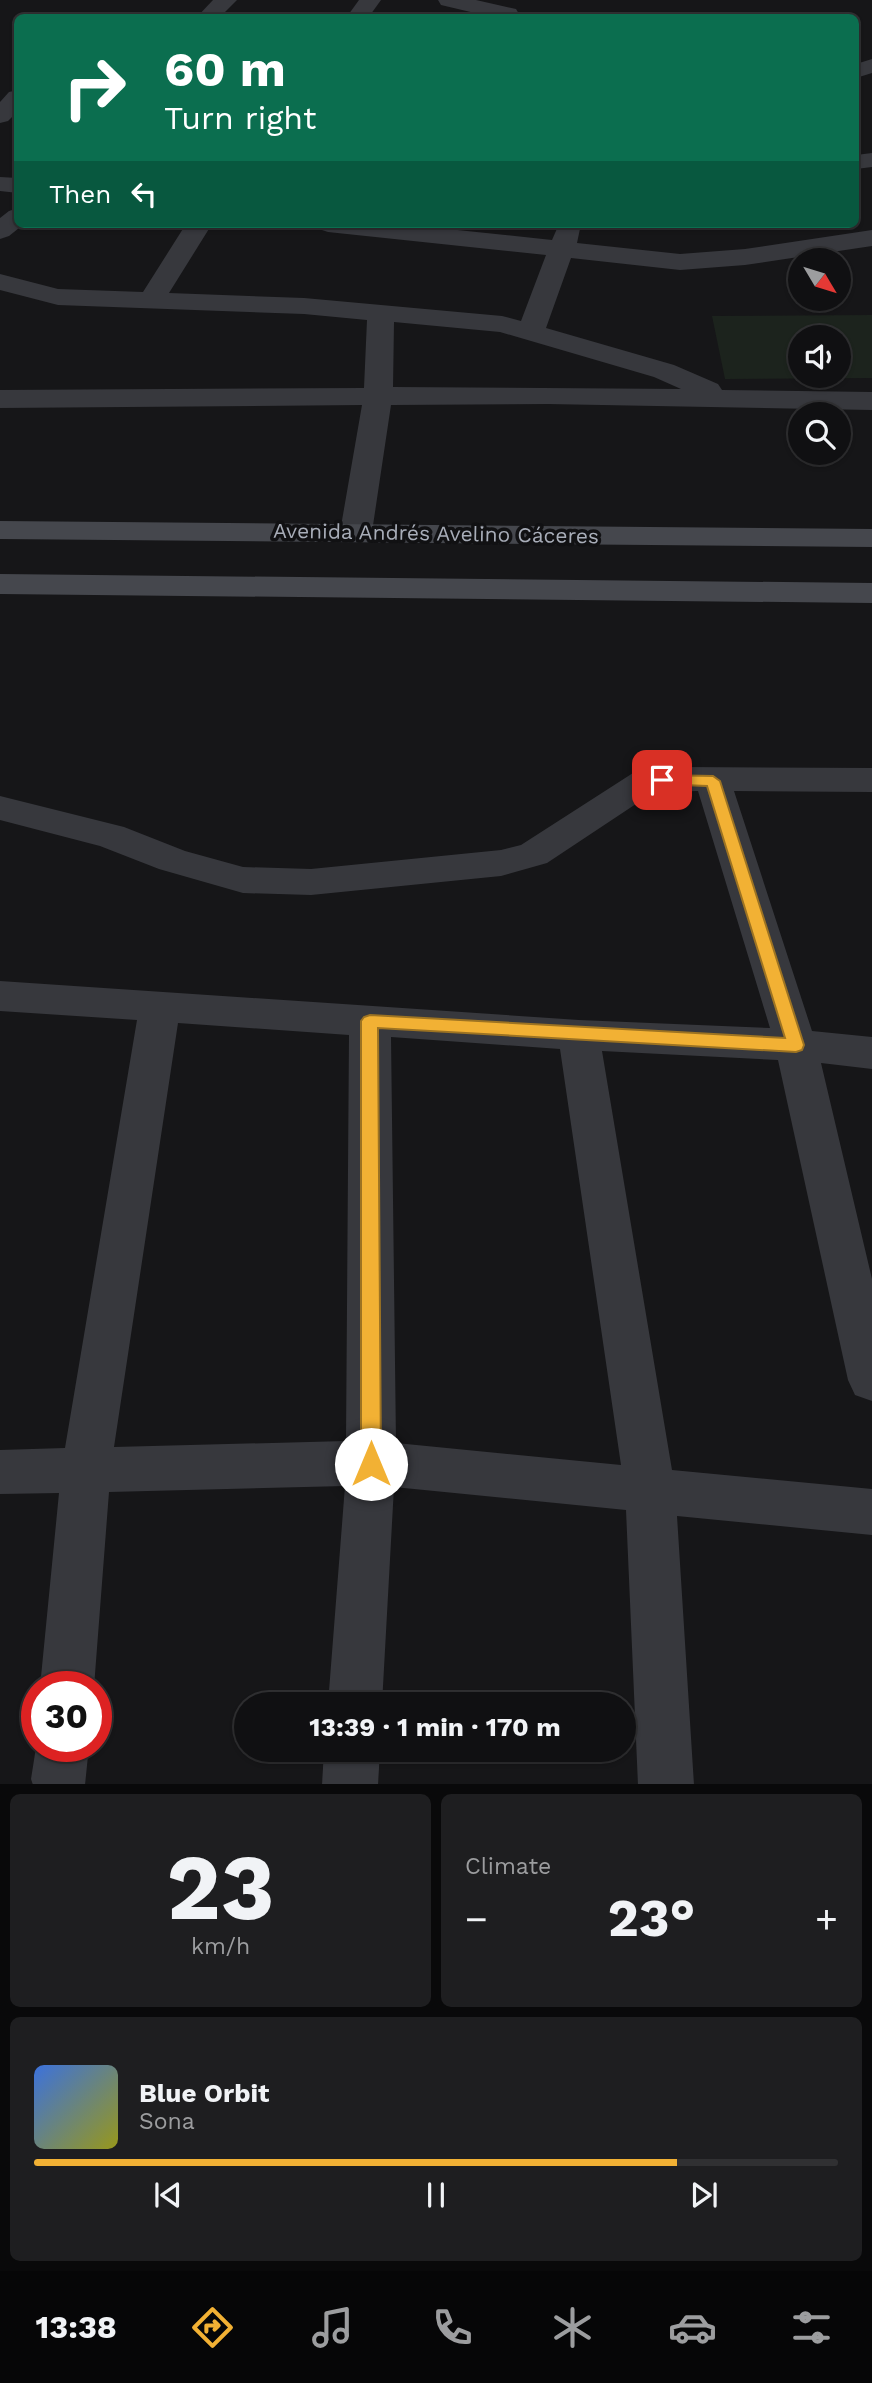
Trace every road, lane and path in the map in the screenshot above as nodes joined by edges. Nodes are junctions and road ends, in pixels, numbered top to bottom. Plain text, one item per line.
1 (226, 0) edge
2 (370, 0) edge
3 (449, 0) edge
4 (210, 14) edge
5 (359, 14) edge
6 (508, 14) dead end
7 (14, 100) edge
8 (0, 116) edge
9 (14, 219) edge
10 (197, 228) edge
11 (365, 228) edge
12 (569, 228) edge
13 (0, 231) edge
14 (872, 238) edge
15 (561, 249) junction
16 (0, 282) edge
17 (151, 301) junction
18 (381, 313) junction
19 (531, 332) junction
20 (378, 396) junction
21 (726, 398) junction
22 (0, 399) edge
23 (872, 401) edge
24 (0, 530) edge
25 (356, 532) junction
26 (872, 538) edge
27 (0, 584) edge
28 (872, 593) edge
29 (872, 780) edge
30 (713, 781) junction
31 (0, 808) edge
32 (0, 996) edge
33 (160, 1007) junction
34 (370, 1021) junction
35 (579, 1035) junction
36 (796, 1045) junction
37 (872, 1052) edge
38 (872, 1380) edge
39 (371, 1464) junction
40 (86, 1468) junction
41 (0, 1472) edge
42 (650, 1490) junction
43 (872, 1512) edge
44 (68, 1671) edge
45 (356, 1692) edge
46 (351, 1762) edge
47 (350, 1784) edge
48 (666, 1784) edge

1 - 4 street
2 - 5 street
3 - 6 street
7 - 8 street
9 - 13 street
10 - 17 street
11 - 15 street
12 - 15 street
14 - 15 street
15 - 19 street
16 - 17 street
17 - 18 street
18 - 19 street
18 - 20 street
19 - 21 street
20 - 21 street
20 - 22 street
20 - 25 street
21 - 23 street
24 - 25 street, Avenida Andrés Avelino Cáceres
25 - 26 street, Avenida Andrés Avelino Cáceres
27 - 28 street
29 - 30 street
30 - 31 street
30 - 36 street
32 - 33 street
33 - 34 street
33 - 40 street
34 - 35 street
34 - 39 street
35 - 36 street
35 - 42 street
36 - 37 street
36 - 38 street
39 - 40 street
39 - 42 street
39 - 45 street
40 - 41 street
40 - 44 street
42 - 43 street
42 - 48 street
46 - 47 street

